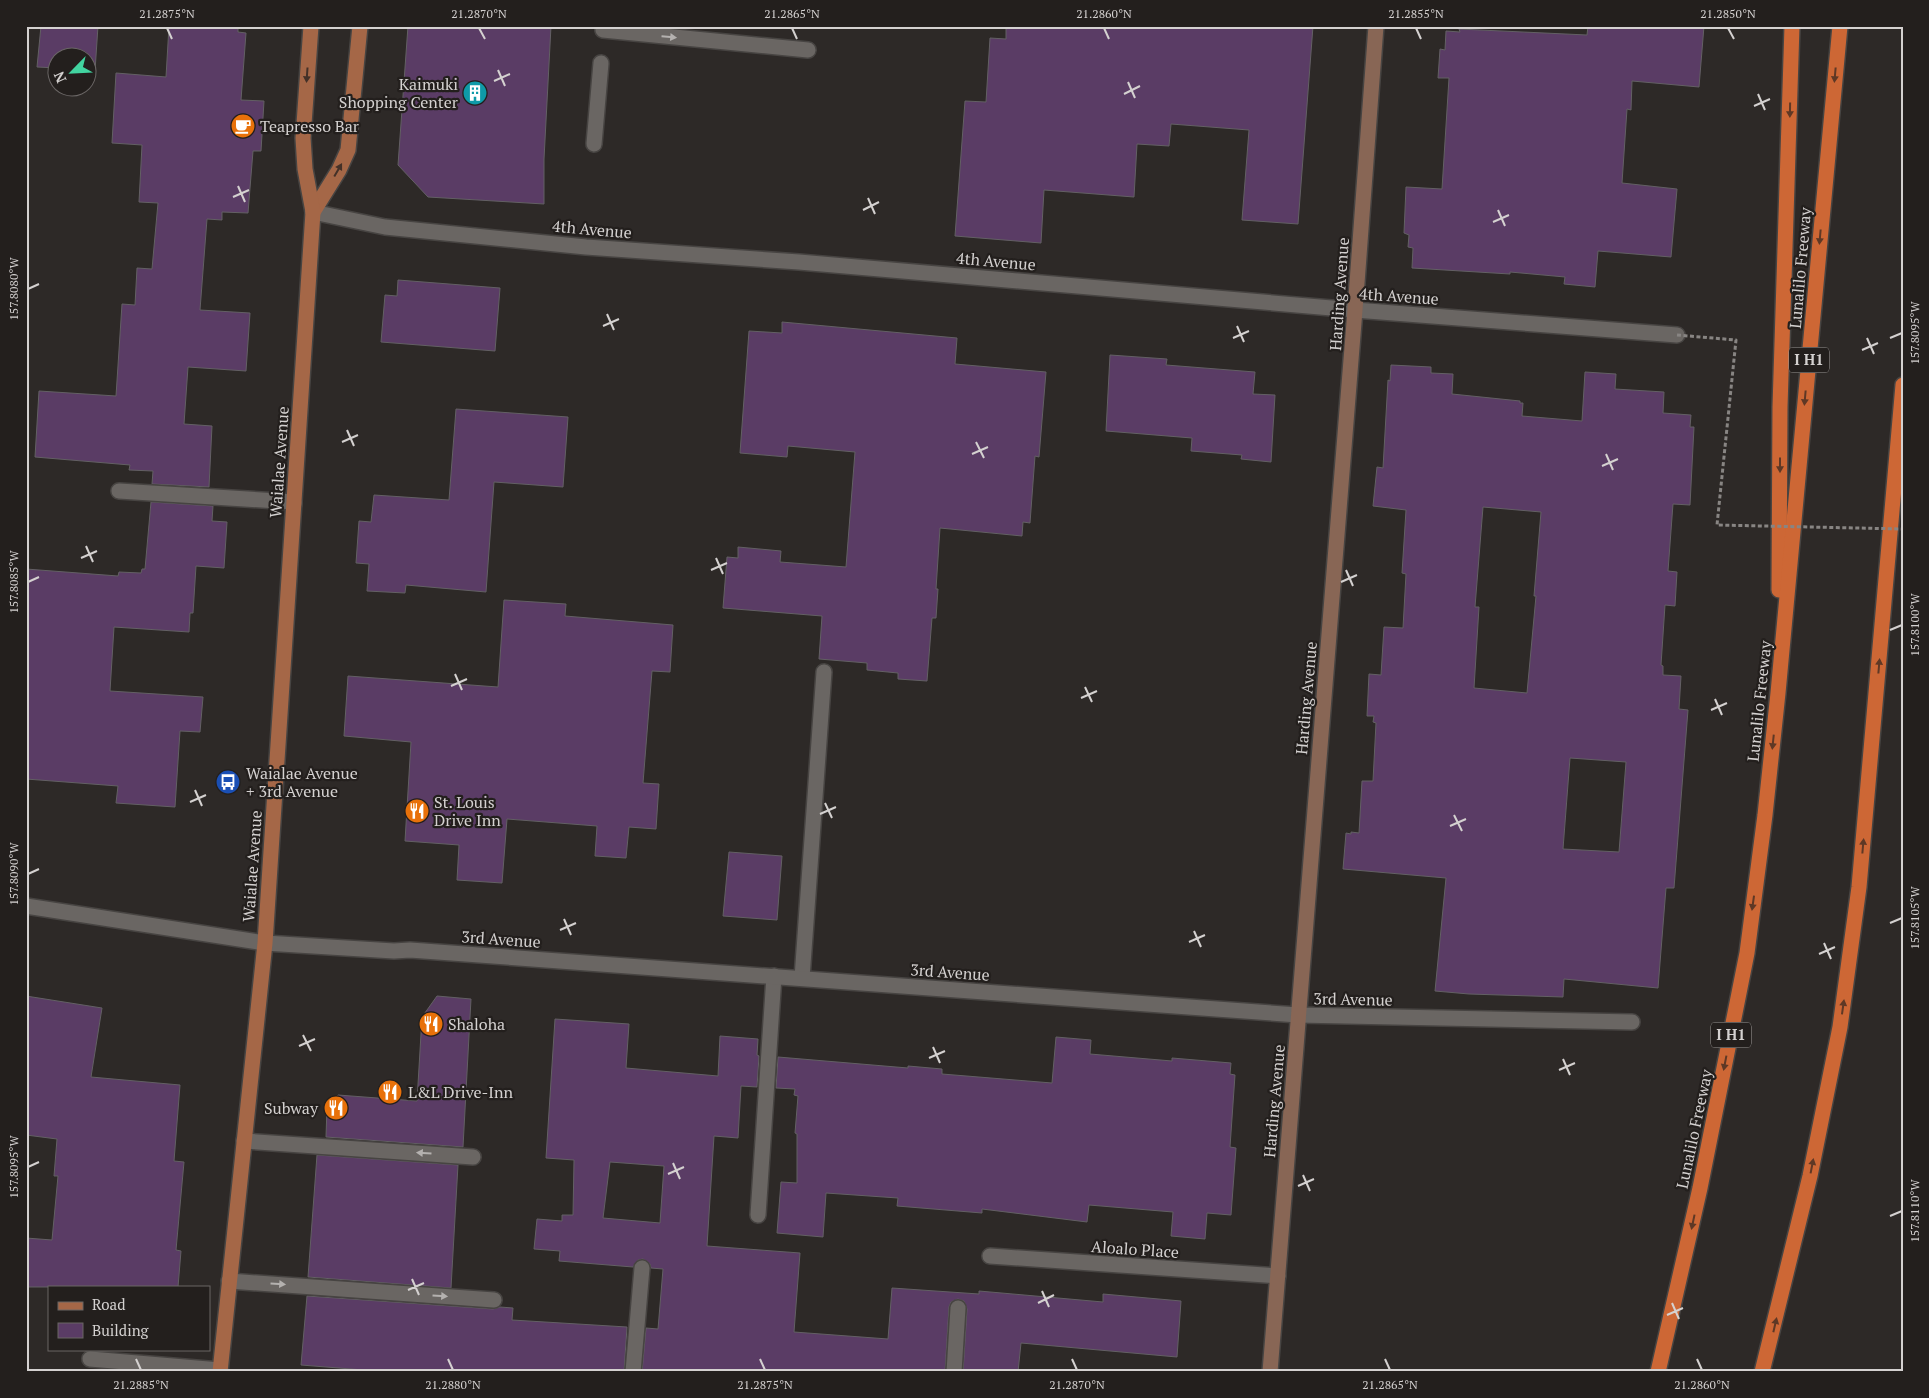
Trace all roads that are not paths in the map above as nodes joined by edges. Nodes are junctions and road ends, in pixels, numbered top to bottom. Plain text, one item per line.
1 (311, 26) edge
2 (354, 26) edge
3 (360, 26) edge
4 (1376, 26) edge
5 (1792, 26) edge
6 (1840, 26) edge
7 (603, 28) edge
8 (358, 49) junction
9 (808, 50) dead end
10 (601, 63) dead end
11 (594, 144) dead end
12 (313, 212) junction
13 (1355, 310) junction
14 (1678, 335) road end
15 (1903, 385) edge
16 (1903, 484) edge
17 (120, 491) dead end
18 (294, 504) junction
19 (1889, 556) junction
20 (824, 672) dead end
21 (1778, 693) junction
22 (30, 907) edge
23 (265, 943) junction
24 (774, 976) junction
25 (802, 978) junction
26 (1298, 1016) junction
27 (1632, 1022) dead end
28 (244, 1141) junction
29 (473, 1157) dead end
30 (758, 1215) dead end
31 (990, 1256) dead end
32 (642, 1268) dead end
33 (1278, 1276) junction
34 (229, 1281) junction
35 (494, 1300) dead end
36 (958, 1308) dead end
37 (90, 1359) dead end
38 (220, 1371) edge
39 (633, 1372) edge
40 (954, 1372) edge
41 (1270, 1372) edge
42 (1658, 1372) edge
43 (1762, 1372) edge

1 -> 12 main road, Waialae Avenue
2 - 8 street
3 - 8 main road, Waialae Avenue
4 - 13 street, Harding Avenue
5 -> 21 highway
6 -> 21 highway, Lunalilo Freeway / I H1
7 -> 9 street
12 -> 8 main road, Waialae Avenue
10 - 11 street
12 - 13 street, 4th Avenue
12 - 18 main road, Waialae Avenue
13 - 14 street, 4th Avenue
13 - 26 street, Harding Avenue
15 - 19 highway
16 - 19 highway
17 - 18 street
18 - 23 main road, Waialae Avenue
43 -> 19 highway
20 - 25 street
21 -> 42 highway, Lunalilo Freeway / I H1
22 - 23 street, 3rd Avenue
23 - 24 street, 3rd Avenue
23 - 28 main road, Waialae Avenue
24 - 25 street, 3rd Avenue
24 - 30 street
25 - 26 street, 3rd Avenue
26 - 27 street, 3rd Avenue
26 - 33 street, Harding Avenue
29 -> 28 street
28 - 34 main road, Waialae Avenue
31 - 33 street, Aloalo Place
32 - 39 street
33 - 41 street, Harding Avenue
34 -> 35 street
34 - 38 main road, Waialae Avenue
36 - 40 street
37 - 38 street

